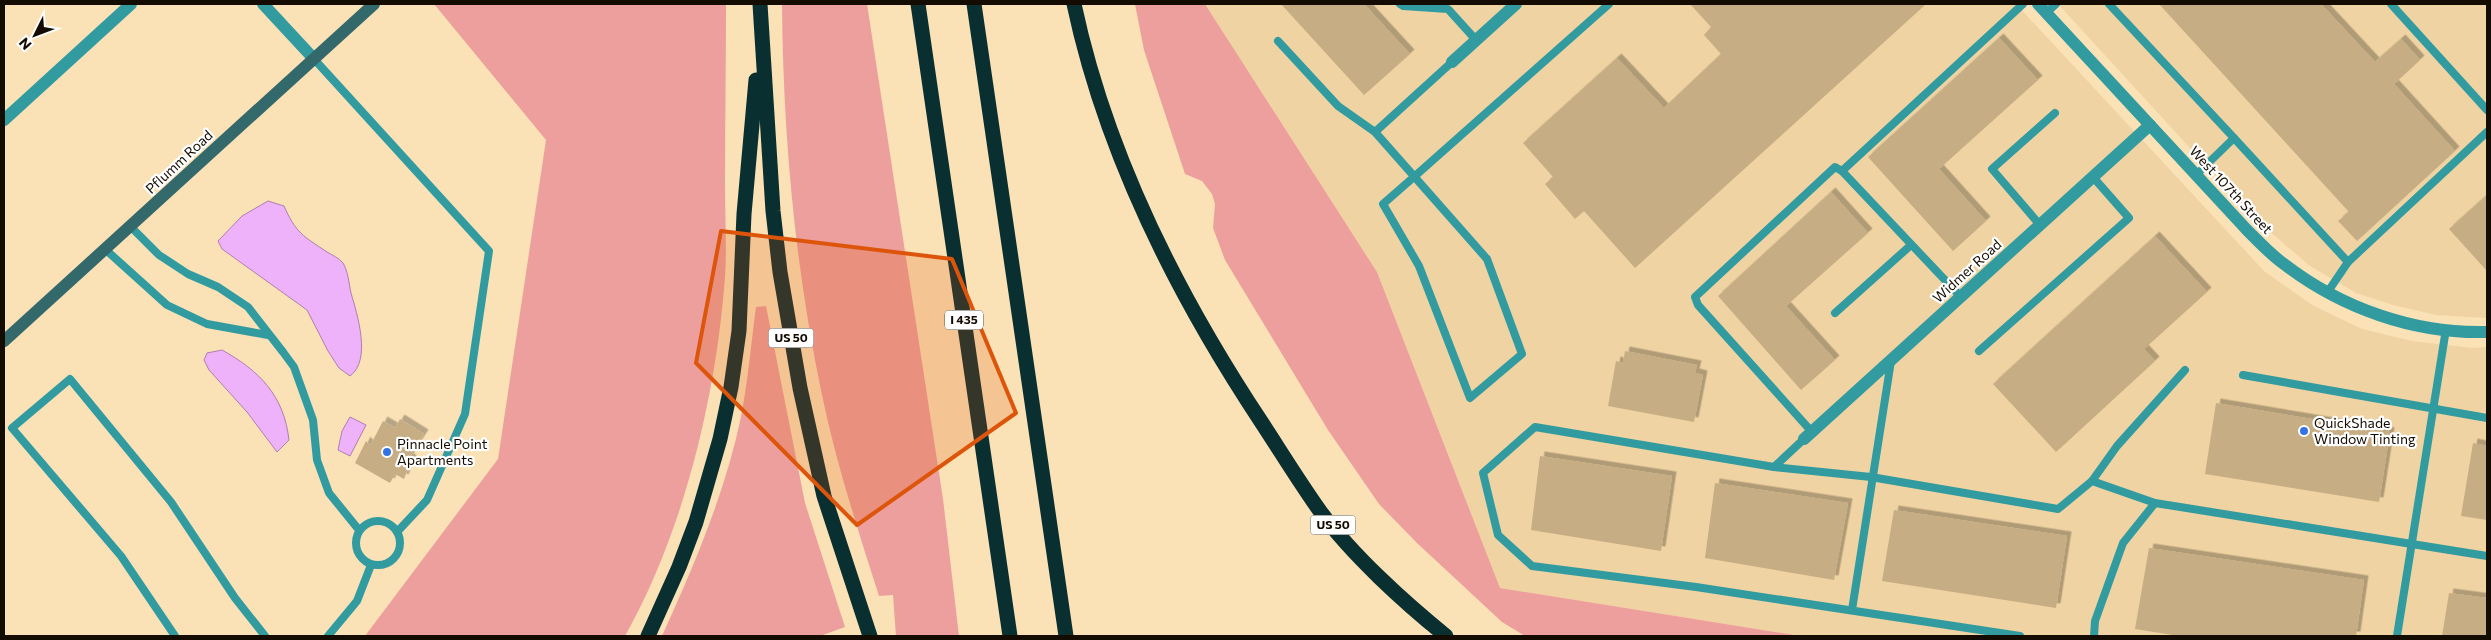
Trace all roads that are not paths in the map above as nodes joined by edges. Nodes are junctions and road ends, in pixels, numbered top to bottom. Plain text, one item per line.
1 (131, 4) edge
2 (263, 4) edge
3 (374, 4) edge
4 (760, 4) edge
5 (918, 4) edge
6 (974, 4) edge
7 (1074, 4) edge
8 (1400, 4) edge
9 (1516, 4) edge
10 (1609, 4) edge
11 (2023, 4) edge
12 (2109, 4) edge
13 (2391, 4) edge
14 (2047, 7) edge
15 (760, 34) junction
16 (1476, 40) junction
17 (1278, 41) dead end
18 (314, 59) junction
19 (1452, 62) joint
20 (2487, 110) edge
21 (2055, 113) dead end
22 (6, 114) edge
23 (2150, 125) junction
24 (1374, 132) junction
25 (2487, 132) edge
26 (2234, 138) junction
27 (1842, 171) junction
28 (2196, 175) junction
29 (1415, 176) junction
30 (2093, 177) junction
31 (2040, 225) junction
32 (131, 227) junction
33 (1911, 245) junction
34 (106, 250) junction
35 (2348, 262) junction
36 (2327, 293) junction
37 (1961, 297) junction
38 (1835, 313) dead end
39 (2446, 330) junction
40 (2487, 332) edge
41 (268, 335) junction
42 (4, 341) edge
43 (1979, 351) dead end
44 (1890, 361) junction
45 (2186, 370) dead end
46 (2243, 375) dead end
47 (2434, 410) junction
48 (2487, 418) edge
49 (1808, 436) junction
50 (1774, 467) junction
51 (1871, 477) junction
52 (2092, 481) junction
53 (2155, 503) junction
54 (359, 530) junction
55 (397, 532) junction
56 (2412, 544) junction
57 (2487, 556) edge
58 (371, 565) junction
59 (1852, 610) junction
60 (869, 635) edge
61 (175, 636) edge
62 (265, 636) edge
63 (328, 636) edge
64 (648, 636) edge
65 (1010, 636) edge
66 (1066, 636) edge
67 (1446, 636) edge
68 (2020, 636) edge
69 (2094, 636) edge
70 (2397, 636) edge

1 - 22 street
2 - 18 street
3 - 18 main road, Pflumm Road
4 - 15 highway, US 50
5 - 65 highway, I 435
6 - 66 highway
7 - 67 highway, US 50
8 - 16 lane
9 - 16 street
10 - 29 lane
11 - 27 lane
12 - 26 lane
13 - 20 lane
14 - 23 street, West 107th Street
15 - 60 highway, US 50
15 - 64 highway
16 - 19 street
17 - 24 lane
18 - 32 main road, Pflumm Road
18 - 55 lane
19 - 24 lane
21 - 31 lane
23 - 28 street, West 107th Street
23 - 30 street, Widmer Road
24 - 29 lane
25 - 35 lane
26 - 28 lane
26 - 35 lane
27 - 33 lane
27 - 49 lane
28 - 36 street, West 107th Street
29 - 29 lane
30 - 31 street, Widmer Road
30 - 43 lane
31 - 37 street, Widmer Road
32 - 34 main road, Pflumm Road
32 - 41 lane
33 - 37 lane
33 - 38 lane
34 - 41 lane
34 - 42 main road, Pflumm Road
35 - 36 lane
36 - 39 street, West 107th Street
37 - 44 street, Widmer Road
39 - 40 street, West 107th Street
39 - 47 lane
41 - 54 lane
44 - 49 street, Widmer Road
44 - 51 lane
45 - 52 lane
46 - 47 lane
47 - 48 lane
47 - 56 lane
49 - 50 lane
50 - 51 lane
50 - 59 lane
51 - 52 lane
51 - 59 lane
52 - 53 lane
53 - 56 lane
53 - 69 lane
54 - 55 lane
54 - 58 lane
55 - 58 lane
56 - 57 lane
56 - 70 lane
58 - 63 lane
59 - 68 lane
61 - 62 lane

